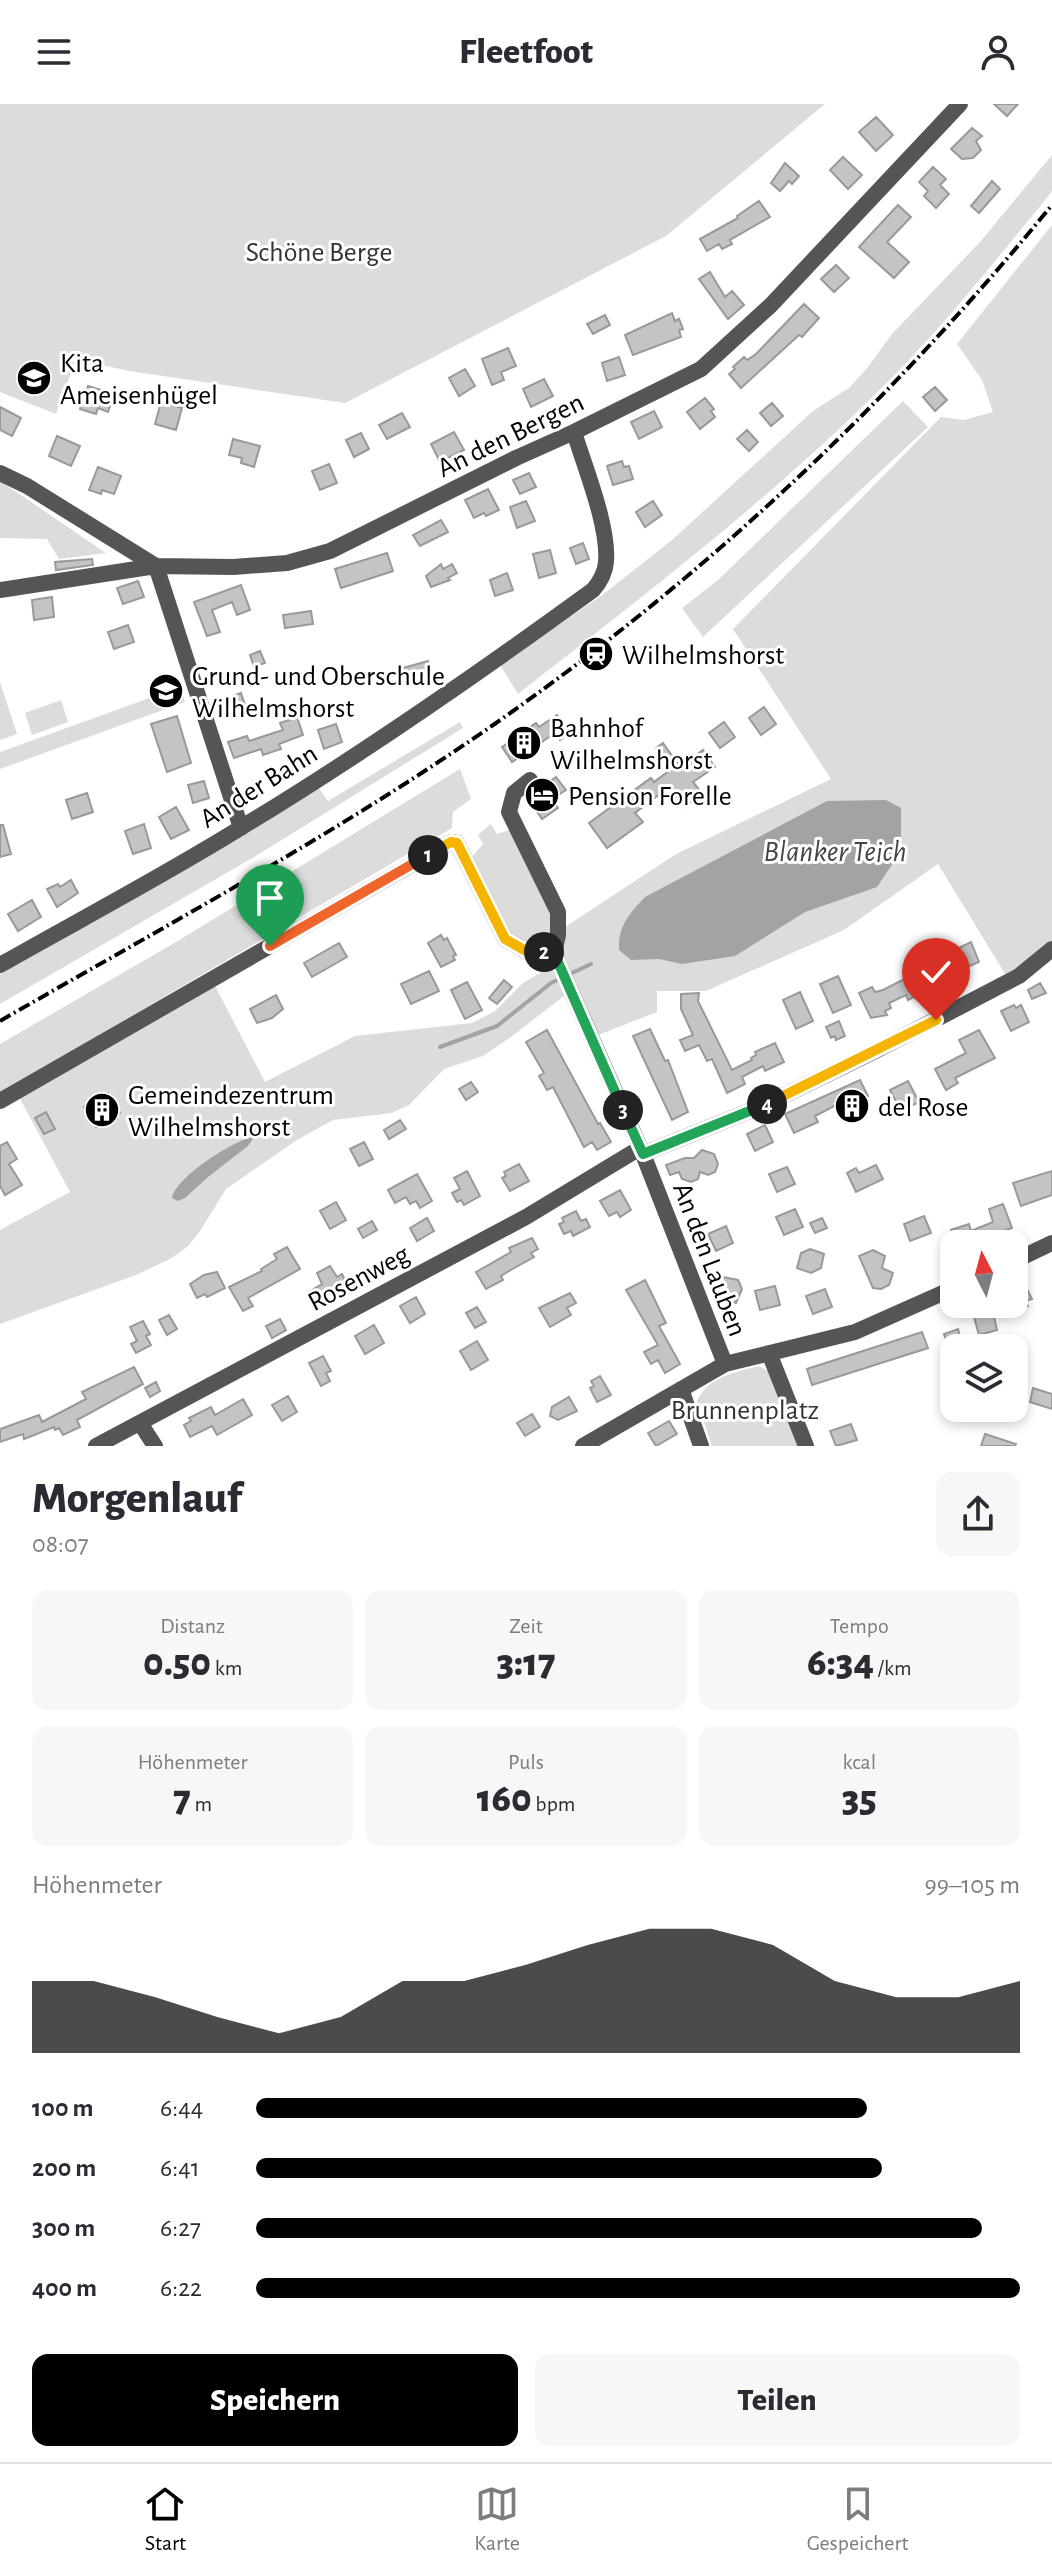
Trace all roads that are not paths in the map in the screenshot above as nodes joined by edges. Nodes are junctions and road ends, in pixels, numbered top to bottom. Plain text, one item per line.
1 (960, 104) edge
2 (574, 432) junction
3 (0, 473) edge
4 (156, 566) junction
5 (0, 590) edge
6 (530, 780) dead end
7 (241, 828) junction
8 (1052, 949) edge
9 (556, 958) junction
10 (0, 965) edge
11 (0, 1101) edge
12 (641, 1151) junction
13 (1052, 1243) edge
14 (1028, 1254) edge
15 (940, 1294) edge
16 (769, 1353) junction
17 (725, 1364) junction
18 (681, 1389) junction
19 (140, 1423) junction
20 (96, 1446) edge
21 (155, 1446) edge
22 (583, 1446) edge
23 (701, 1446) edge
24 (806, 1446) edge

1 - 2 street, An den Bergen
2 - 4 street, An den Bergen
2 - 7 street, An der Bahn
3 - 4 street
4 - 5 street, An den Bergen
4 - 7 street
6 - 9 street
7 - 10 street, An der Bahn
8 - 12 street, Rosenweg
9 - 11 street
9 - 12 street, An den Lauben
12 - 17 street, An den Lauben
12 - 19 street, Rosenweg
13 - 14 street
15 - 16 street
16 - 17 street
16 - 24 street
17 - 18 street
18 - 22 street
18 - 23 street
19 - 20 street, Rosenweg
19 - 21 street

